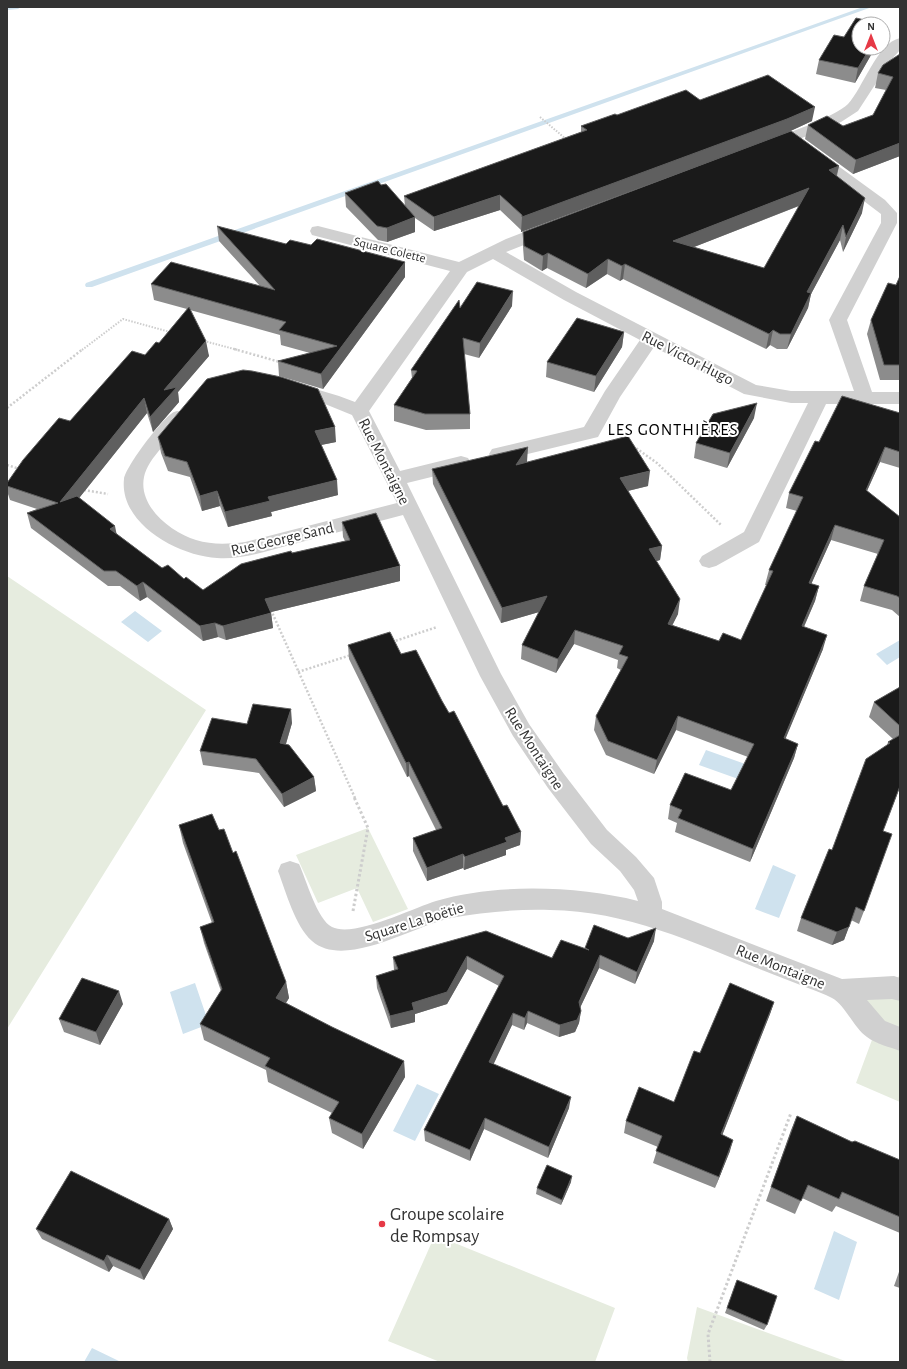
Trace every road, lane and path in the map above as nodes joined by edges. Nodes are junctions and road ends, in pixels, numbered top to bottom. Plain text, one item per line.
1 (898, 46) edge
2 (540, 117) dead end
3 (790, 138) junction
4 (570, 143) edge
5 (754, 152) edge
6 (571, 221) edge
7 (318, 231) dead end
8 (493, 252) junction
9 (461, 268) junction
10 (177, 334) edge
11 (651, 338) junction
12 (200, 340) edge
13 (285, 364) edge
14 (274, 383) edge
15 (820, 397) junction
16 (865, 397) junction
17 (900, 398) edge
18 (190, 404) edge
19 (7, 408) edge
20 (359, 411) junction
21 (592, 432) junction
22 (7, 465) edge
23 (21, 469) edge
24 (394, 479) junction
25 (78, 488) edge
26 (135, 491) junction
27 (408, 507) junction
28 (752, 537) junction
29 (709, 561) dead end
30 (270, 607) edge
31 (462, 618) junction
32 (389, 642) edge
33 (351, 655) edge
34 (298, 672) junction
35 (290, 871) dead end
36 (649, 915) junction
37 (347, 941) junction
38 (898, 983) edge
39 (842, 990) junction
40 (900, 1039) edge
41 (791, 1113) dead end
42 (710, 1362) edge

1 - 3 street
2 - 4 path
3 - 5 street
3 - 16 street
6 - 8 street, Rue Montaigne
7 - 9 street, Square Colette
8 - 9 street, Rue Montaigne
8 - 11 street, Rue Victor Hugo
9 - 20 street, Rue Montaigne
10 - 19 path
11 - 15 street, Rue Victor Hugo
11 - 21 street
12 - 13 path
14 - 20 street
15 - 16 street, Rue Victor Hugo
15 - 28 street
16 - 17 street, Rue Victor Hugo
18 - 26 street, Rue George Sand
20 - 24 street, Rue Montaigne
21 - 24 street
21 - 28 path
22 - 23 path
24 - 27 street, Rue Montaigne
25 - 26 path
26 - 27 street, Rue George Sand
27 - 31 street, Rue Montaigne
28 - 29 street
30 - 34 path
31 - 32 path
31 - 36 street, Rue Montaigne
33 - 34 path
34 - 37 path
35 - 37 street, Square La Boëtie
36 - 37 street, Square La Boëtie
36 - 39 street, Rue Montaigne
38 - 39 street
39 - 40 street
41 - 42 path

